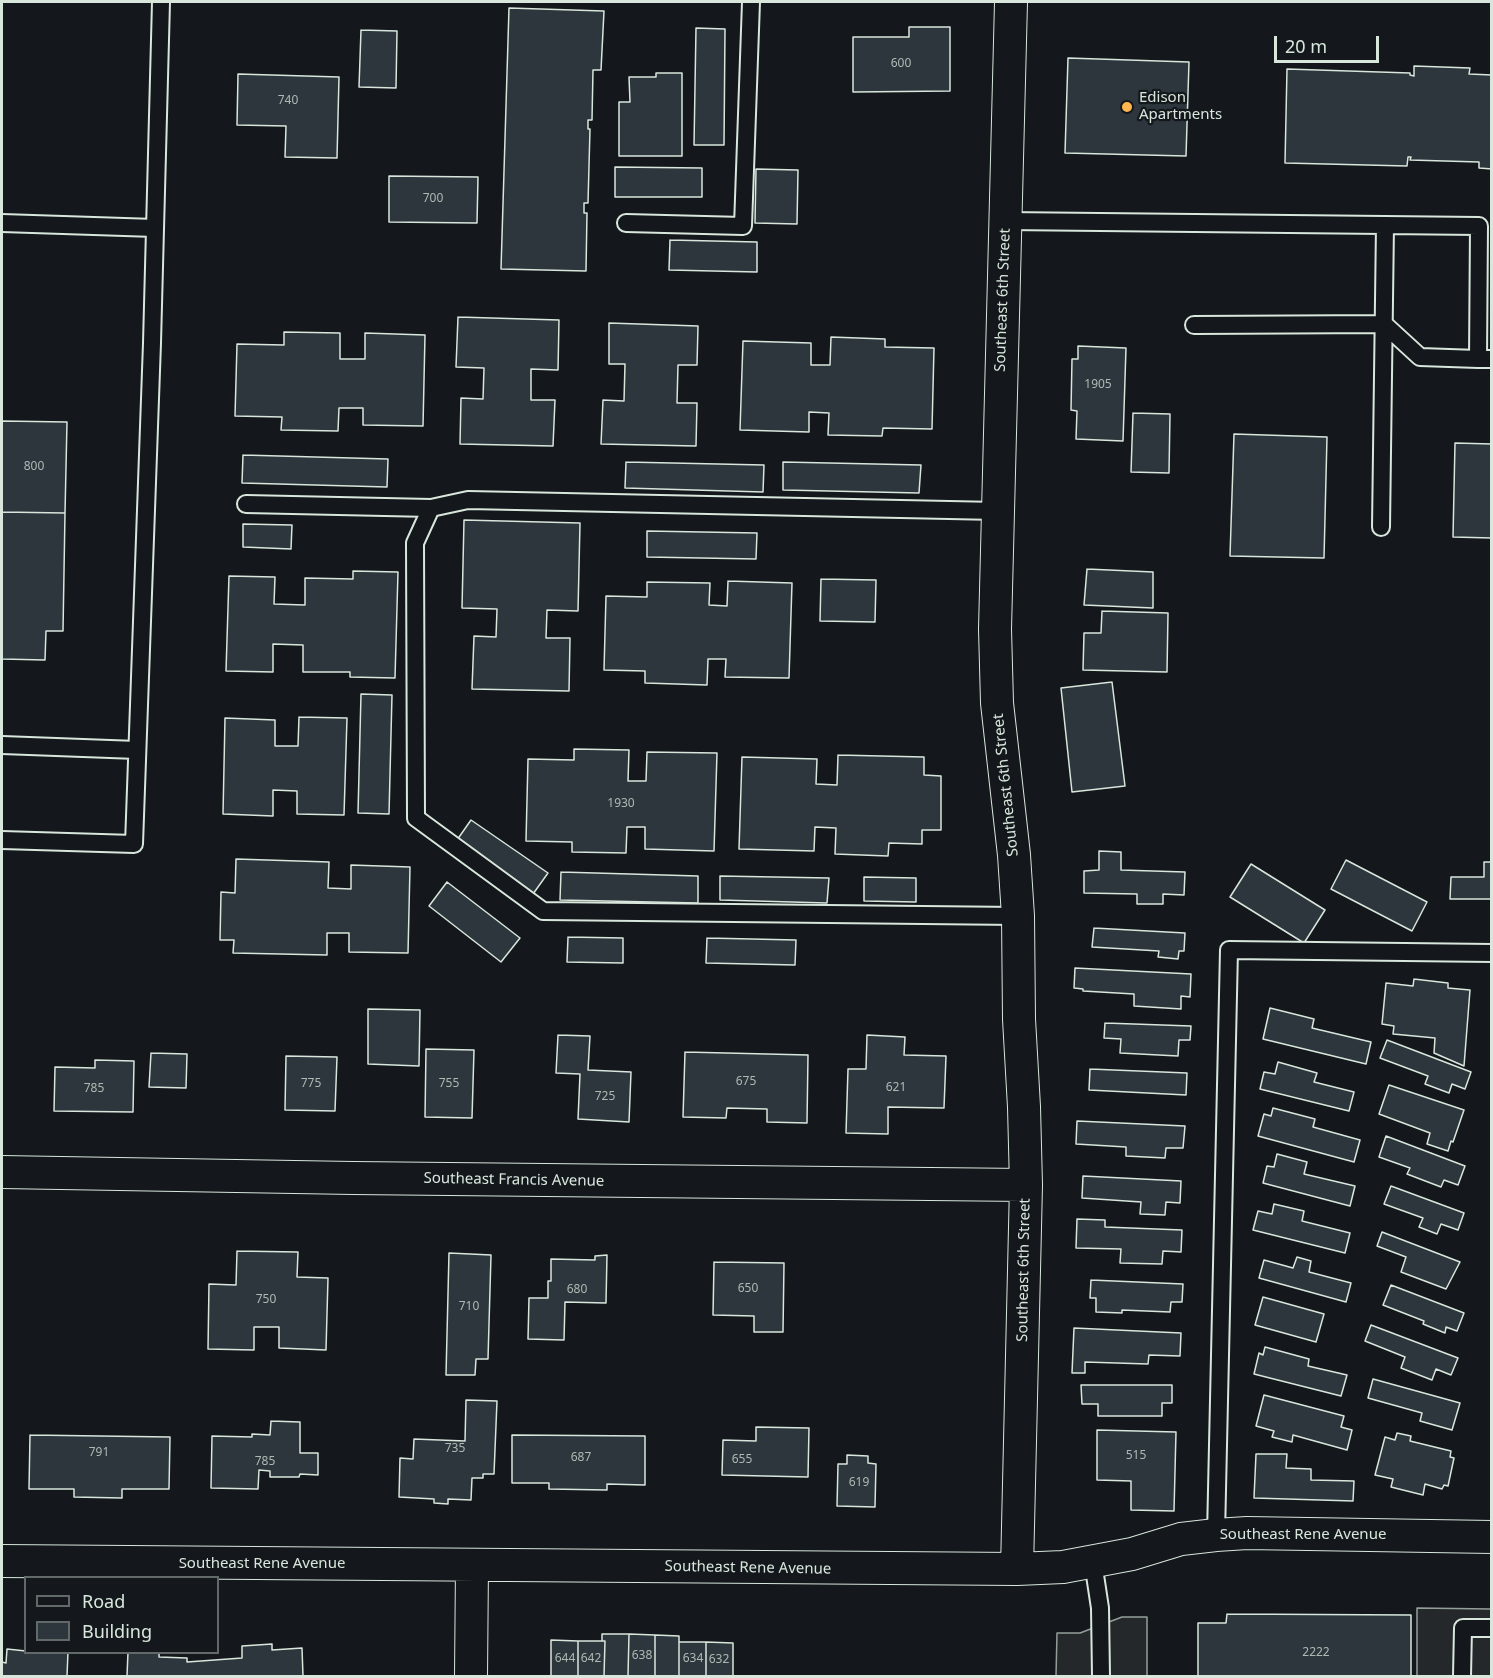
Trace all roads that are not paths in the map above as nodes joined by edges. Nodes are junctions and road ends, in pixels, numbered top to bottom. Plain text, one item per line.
1 (161, 2) edge
2 (751, 2) edge
3 (1011, 2) edge
4 (1005, 221) junction
5 (2, 223) edge
6 (626, 223) dead end
7 (1385, 225) junction
8 (155, 228) junction
9 (1384, 324) junction
10 (1194, 325) dead end
11 (1485, 359) edge
12 (246, 504) dead end
13 (430, 508) junction
14 (997, 511) junction
15 (1381, 527) dead end
16 (2, 746) edge
17 (137, 750) junction
18 (2, 840) edge
19 (1018, 916) junction
20 (1491, 953) edge
21 (2, 1172) edge
22 (1026, 1185) junction
23 (1216, 1535) junction
24 (1491, 1537) edge
25 (2, 1561) edge
26 (1093, 1562) junction
27 (472, 1565) junction
28 (1017, 1569) junction
29 (1491, 1629) edge
30 (471, 1677) edge
31 (1101, 1677) edge
32 (1462, 1677) edge

1 - 8 lane
2 - 6 lane
3 - 4 street, Southeast 6th Street
4 - 7 lane
4 - 14 street, Southeast 6th Street
5 - 8 lane
7 - 9 lane
7 - 11 lane
8 - 17 lane
9 - 10 lane
9 - 11 lane
9 - 15 lane
12 - 13 lane
13 - 14 lane
13 - 19 lane
14 - 19 street, Southeast 6th Street
16 - 17 lane
17 - 18 lane
19 - 22 street, Southeast 6th Street
20 - 23 lane
21 - 22 street, Southeast Francis Avenue
22 - 28 street, Southeast 6th Street
23 - 24 street, Southeast Rene Avenue
23 - 26 street, Southeast Rene Avenue
25 - 27 street, Southeast Rene Avenue
26 - 28 street, Southeast Rene Avenue
26 - 31 lane
27 - 28 street, Southeast Rene Avenue
27 - 30 street
29 - 32 lane

